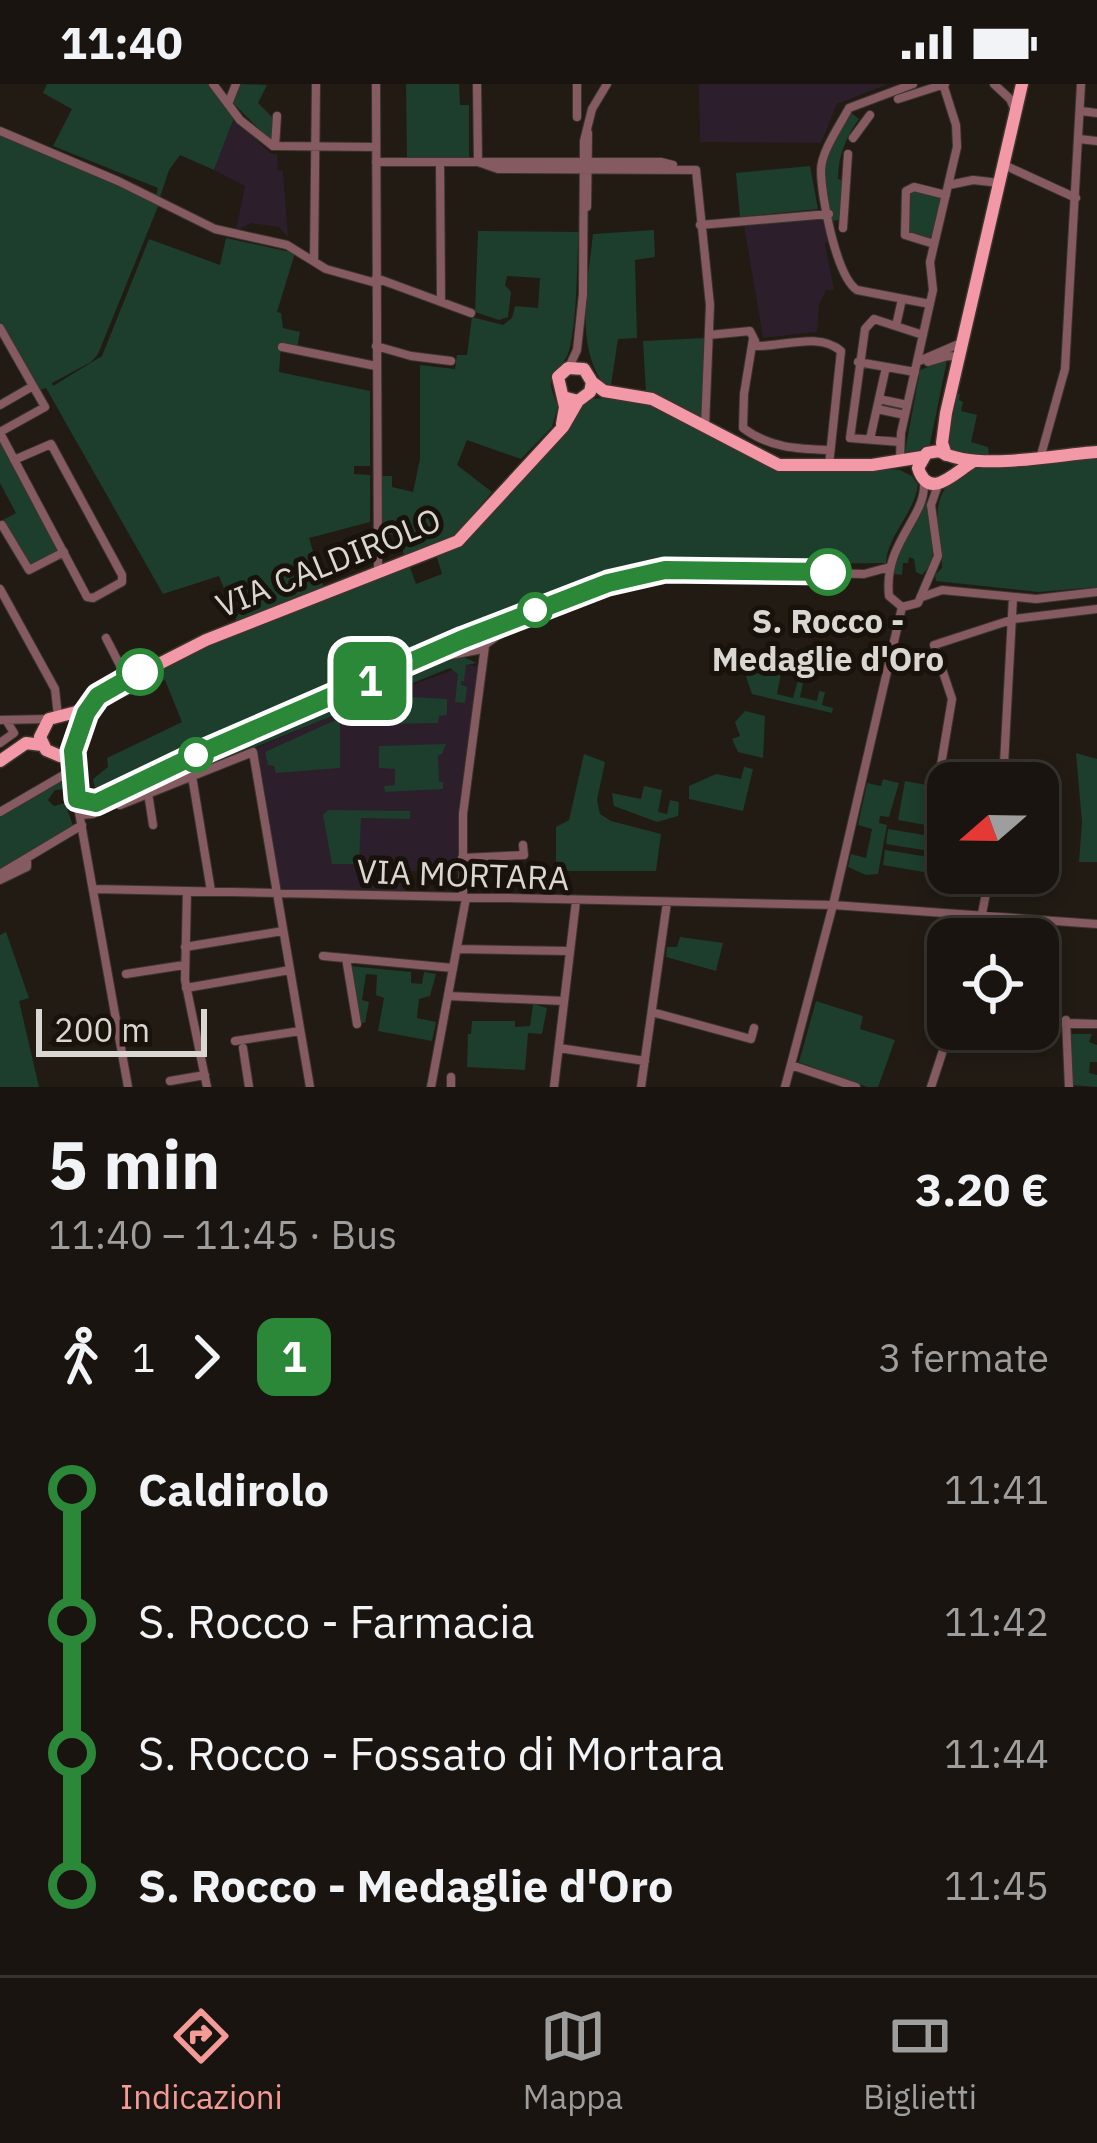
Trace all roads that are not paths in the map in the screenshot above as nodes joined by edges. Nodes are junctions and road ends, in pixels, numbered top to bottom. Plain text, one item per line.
1 (213, 84) edge
2 (227, 84) edge
3 (236, 84) edge
4 (316, 84) edge
5 (376, 84) edge
6 (477, 84) edge
7 (577, 84) edge
8 (607, 84) edge
9 (913, 84) edge
10 (944, 84) edge
11 (1022, 84) edge
12 (1081, 84) edge
13 (996, 85) edge
14 (901, 95) junction
15 (225, 101) junction
16 (849, 108) junction
17 (1081, 111) junction
18 (1016, 113) junction
19 (1097, 113) edge
20 (277, 116) dead end
21 (577, 117) dead end
22 (0, 130) edge
23 (853, 137) dead end
24 (1079, 139) junction
25 (1097, 141) edge
26 (274, 146) junction
27 (316, 146) junction
28 (376, 147) junction
29 (848, 154) dead end
30 (376, 162) junction
31 (440, 162) junction
32 (478, 163) junction
33 (1004, 165) junction
34 (587, 166) junction
35 (1000, 183) junction
36 (948, 190) junction
37 (1076, 198) junction
38 (829, 214) junction
39 (700, 225) junction
40 (831, 225) junction
41 (934, 244) junction
42 (314, 261) junction
43 (376, 280) junction
44 (902, 299) junction
45 (441, 302) junction
46 (930, 304) junction
47 (472, 314) dead end
48 (581, 324) junction
49 (896, 326) junction
50 (0, 328) edge
51 (709, 335) junction
52 (923, 335) junction
53 (752, 342) junction
54 (376, 346) junction
55 (282, 347) dead end
56 (961, 350) junction
57 (452, 362) dead end
58 (858, 362) junction
59 (376, 366) junction
60 (916, 367) junction
61 (568, 368) junction
62 (886, 368) junction
63 (591, 378) junction
64 (33, 386) junction
65 (622, 395) junction
66 (563, 397) junction
67 (582, 399) junction
68 (878, 404) junction
69 (0, 405) edge
70 (906, 410) junction
71 (946, 413) junction
72 (742, 422) junction
73 (705, 428) junction
74 (0, 432) edge
75 (750, 433) junction
76 (556, 435) junction
77 (870, 439) junction
78 (900, 442) junction
79 (739, 446) junction
80 (830, 450) junction
81 (1097, 452) edge
82 (1041, 455) junction
83 (948, 457) junction
84 (14, 460) junction
85 (902, 460) junction
86 (972, 462) junction
87 (830, 467) junction
88 (926, 470) junction
89 (951, 475) junction
90 (2, 525) edge
91 (64, 552) junction
92 (890, 567) junction
93 (378, 572) junction
94 (864, 574) junction
95 (931, 576) junction
96 (888, 586) junction
97 (0, 589) edge
98 (942, 590) junction
99 (1097, 592) edge
100 (922, 597) junction
101 (1013, 597) junction
102 (902, 607) junction
103 (1097, 609) edge
104 (530, 612) junction
105 (1013, 619) junction
106 (473, 635) junction
107 (106, 638) dead end
108 (485, 646) junction
109 (473, 652) junction
110 (416, 662) junction
111 (481, 665) junction
112 (127, 679) junction
113 (92, 702) junction
114 (7, 720) edge
115 (49, 725) junction
116 (80, 736) junction
117 (0, 747) edge
118 (73, 751) junction
119 (54, 755) junction
120 (0, 761) edge
121 (942, 762) edge
122 (1004, 762) edge
123 (67, 773) junction
124 (192, 776) junction
125 (115, 792) junction
126 (148, 793) junction
127 (77, 799) junction
128 (0, 812) edge
129 (84, 822) junction
130 (153, 825) dead end
131 (523, 845) dead end
132 (462, 858) junction
133 (0, 877) edge
134 (93, 890) junction
135 (187, 891) junction
136 (211, 892) junction
137 (277, 893) junction
138 (464, 897) junction
139 (576, 901) junction
140 (667, 902) junction
141 (833, 905) junction
142 (972, 918) edge
143 (1059, 922) edge
144 (1097, 924) edge
145 (283, 931) junction
146 (185, 946) junction
147 (457, 949) junction
148 (569, 951) junction
149 (323, 956) dead end
150 (346, 958) junction
151 (184, 965) junction
152 (453, 968) junction
153 (290, 970) junction
154 (126, 974) dead end
155 (186, 988) junction
156 (448, 996) junction
157 (564, 1001) junction
158 (652, 1012) junction
159 (1059, 1021) edge
160 (1066, 1021) junction
161 (357, 1024) dead end
162 (1097, 1024) edge
163 (754, 1028) dead end
164 (300, 1031) junction
165 (559, 1048) junction
166 (943, 1050) edge
167 (645, 1061) junction
168 (791, 1064) junction
169 (205, 1075) junction
170 (170, 1081) dead end
171 (834, 1083) edge
172 (128, 1087) edge
173 (207, 1087) edge
174 (249, 1087) edge
175 (310, 1087) edge
176 (431, 1087) edge
177 (554, 1087) edge
178 (641, 1087) edge
179 (785, 1087) edge
180 (856, 1087) edge
181 (931, 1087) edge
182 (1070, 1087) edge

1 - 15 street
2 - 15 street
3 - 15 street
4 - 27 street
5 - 28 street
6 - 32 street
7 - 21 street
8 - 34 street
9 - 14 street
10 - 14 street
10 - 36 street
11 - 13 street
11 - 18 main road
12 - 17 street
13 - 18 street
14 - 16 street
15 - 26 street
16 - 23 street
16 - 38 street
17 - 19 street
17 - 24 street
18 - 33 main road
20 - 26 street
22 - 42 street
24 - 25 street
24 - 37 street
26 - 27 street
27 - 28 street
27 - 42 street
28 - 30 street
29 - 40 street
30 - 31 street
30 - 43 street
31 - 32 street
31 - 45 street
32 - 34 street
33 - 35 main road
33 - 37 street
34 - 39 street
34 - 48 street
35 - 36 street
35 - 56 main road
36 - 41 street
36 - 41 street
37 - 82 street
38 - 39 street
38 - 40 street
39 - 51 street
40 - 44 street
41 - 46 street
42 - 43 street
43 - 45 street
43 - 54 street
44 - 46 street
44 - 49 street
45 - 47 street
46 - 52 street
48 - 61 street
48 - 63 street
49 - 52 street
49 - 58 street
50 - 64 street
51 - 53 street
51 - 73 street
52 - 60 street
53 - 72 street
53 - 80 street
54 - 57 street
54 - 59 street
55 - 59 street
56 - 60 street
56 - 71 main road
58 - 62 street
58 - 77 street
59 - 93 street
60 - 62 street
60 - 70 street
61 - 63 main road
61 - 66 main road
62 - 68 street
63 - 65 main road
63 - 67 main road, VIA CALDIROLO
64 - 69 street
64 - 74 street
65 - 67 main road
65 - 73 main road
66 - 67 main road
66 - 76 main road
67 - 76 main road, VIA CALDIROLO
68 - 70 street
68 - 77 street
70 - 78 street
71 - 83 main road
71 - 88 main road
72 - 75 street
72 - 79 street
73 - 79 main road
74 - 84 street
75 - 79 street
75 - 80 street
76 - 93 main road, VIA CALDIROLO
77 - 78 street
78 - 85 street
79 - 87 main road
80 - 87 street
81 - 82 main road
82 - 86 main road
83 - 86 main road
83 - 88 main road
83 - 89 main road
84 - 91 street
84 - 91 street
85 - 87 main road
85 - 88 main road
86 - 89 main road
88 - 89 main road
88 - 92 street
88 - 95 street
90 - 91 street
92 - 94 street
92 - 96 street
93 - 112 main road, VIA CALDIROLO
94 - 96 street
94 - 104 street
95 - 98 street
95 - 100 street
96 - 102 street
97 - 115 street
98 - 100 street
98 - 101 street
99 - 101 street
100 - 102 street
101 - 105 street
102 - 141 street
103 - 105 street
104 - 106 street
104 - 108 street
105 - 121 street
105 - 122 street
106 - 108 street
106 - 109 street
106 - 110 street
107 - 112 street
108 - 109 street
108 - 111 street
109 - 110 street
109 - 111 street
110 - 125 street
111 - 132 street
112 - 113 main road, VIA CALDIROLO
113 - 115 main road, VIA CALDIROLO
113 - 116 main road
114 - 115 street
114 - 117 street
115 - 116 main road
115 - 117 main road
115 - 119 main road
115 - 120 main road
116 - 118 main road
118 - 119 main road
118 - 127 street
119 - 123 street
123 - 127 street
123 - 128 street
124 - 126 street
124 - 136 street
124 - 137 street
125 - 126 street
125 - 127 street
125 - 129 street
126 - 130 street
127 - 129 street
129 - 133 street
129 - 134 street
131 - 132 street
132 - 138 street
134 - 135 street, VIA MORTARA
134 - 172 street
135 - 136 street, VIA MORTARA
135 - 146 street
136 - 137 street, VIA MORTARA
137 - 138 street, VIA MORTARA
137 - 145 street
138 - 139 street, VIA MORTARA
138 - 147 street
139 - 140 street, VIA MORTARA
139 - 148 street
140 - 141 street, VIA MORTARA
140 - 158 street
141 - 142 street, VIA MORTARA
141 - 168 street
143 - 144 street, VIA MORTARA
145 - 146 street
145 - 153 street
146 - 151 street
147 - 148 street
147 - 152 street
148 - 157 street
149 - 150 street
150 - 152 street
150 - 161 street
151 - 154 street
151 - 155 street
152 - 156 street
153 - 155 street
153 - 164 street
155 - 169 street
156 - 157 street
156 - 176 street
157 - 165 street
158 - 163 street
158 - 167 street
159 - 160 street
160 - 162 street
160 - 182 street
164 - 174 street
164 - 175 street
165 - 167 street
165 - 177 street
166 - 181 street
167 - 178 street
168 - 171 street
168 - 179 street
169 - 170 street
169 - 173 street
171 - 180 street

